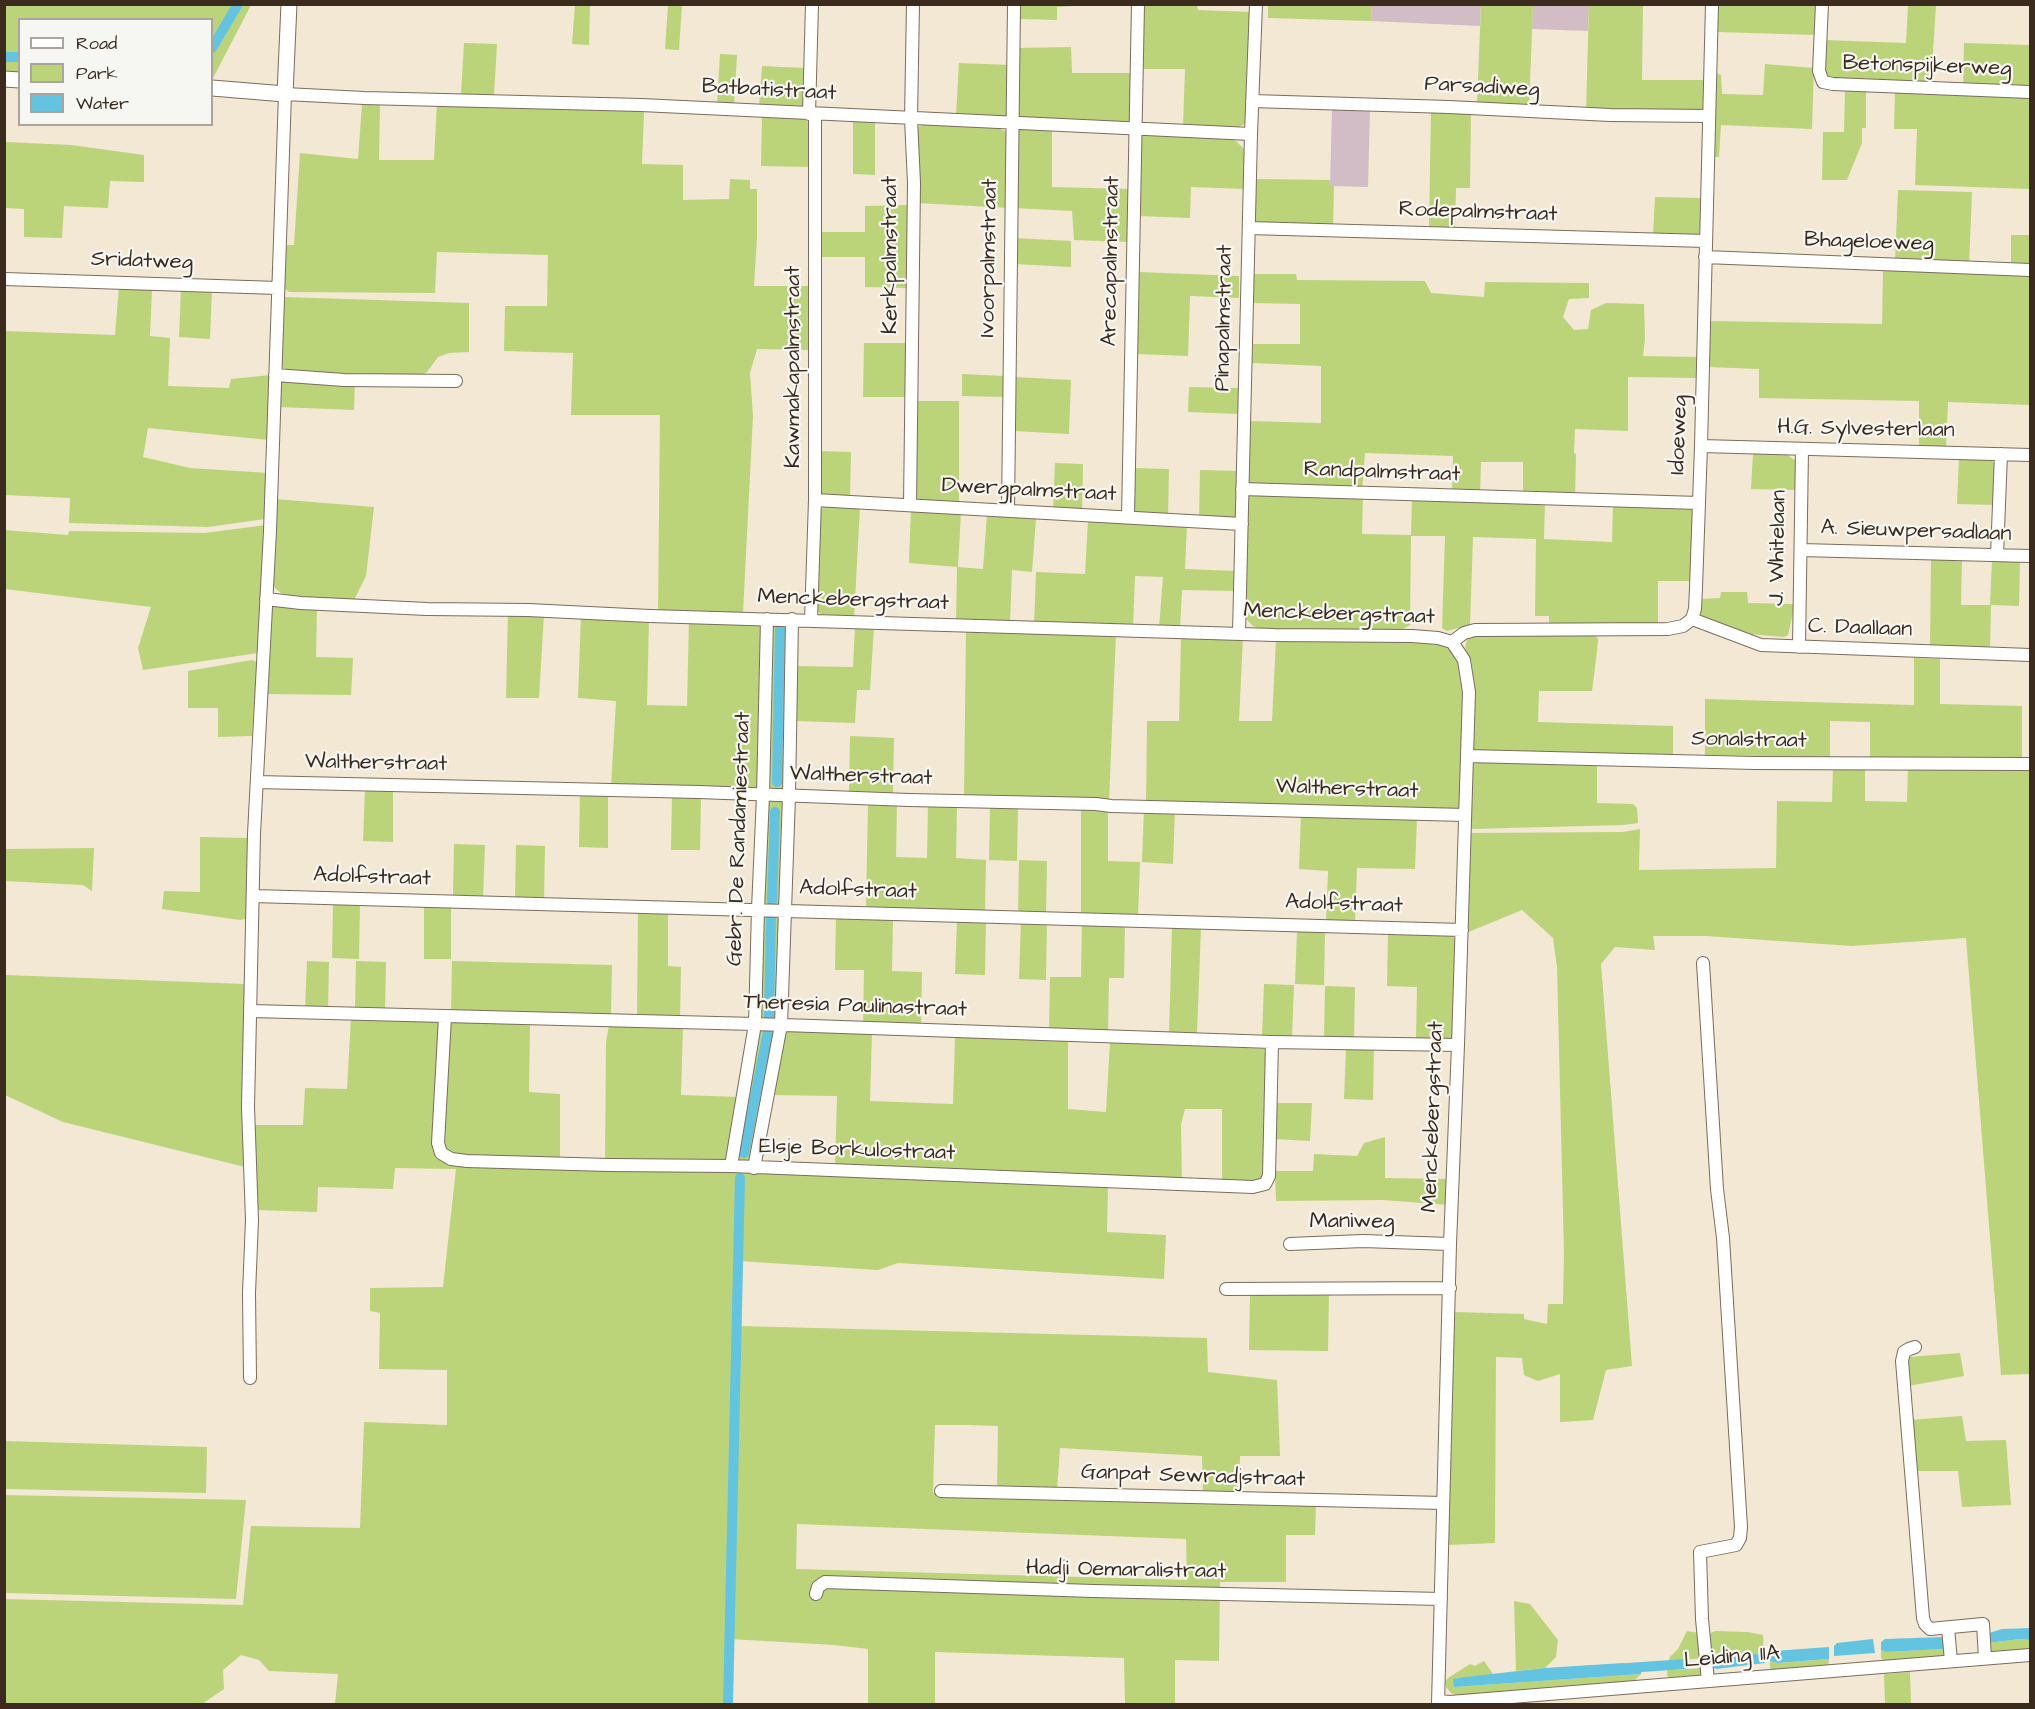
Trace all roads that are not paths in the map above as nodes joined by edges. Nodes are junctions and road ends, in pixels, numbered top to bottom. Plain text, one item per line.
1 (289, 4) edge
2 (812, 4) edge
3 (912, 4) edge
4 (1014, 4) edge
5 (1138, 4) edge
6 (1256, 4) edge
7 (1712, 4) edge
8 (1822, 4) edge
9 (213, 88) edge
10 (2031, 92) edge
11 (285, 94) junction
12 (1252, 101) junction
13 (812, 114) junction
14 (1709, 116) junction
15 (911, 119) junction
16 (1013, 124) junction
17 (1136, 129) junction
18 (1251, 134) junction
19 (1249, 228) junction
20 (1706, 240) junction
21 (1705, 256) junction
22 (2031, 270) edge
23 (4, 279) edge
24 (278, 288) junction
25 (275, 375) junction
26 (456, 381) dead end
27 (1701, 446) junction
28 (1802, 450) junction
29 (2001, 454) junction
30 (2031, 455) edge
31 (1242, 489) junction
32 (814, 500) junction
33 (1699, 503) junction
34 (910, 505) junction
35 (1008, 511) junction
36 (1128, 517) junction
37 (1242, 524) junction
38 (1801, 550) junction
39 (1997, 555) junction
40 (2031, 556) edge
41 (266, 599) junction
42 (767, 619) junction
43 (792, 619) junction
44 (1692, 619) junction
45 (811, 620) junction
46 (1239, 633) junction
47 (1452, 642) junction
48 (1798, 647) junction
49 (2031, 655) edge
50 (1467, 756) junction
51 (2031, 764) edge
52 (257, 782) junction
53 (763, 795) junction
54 (789, 796) junction
55 (1465, 815) junction
56 (253, 896) junction
57 (758, 909) junction
58 (786, 910) junction
59 (1462, 930) junction
60 (1703, 963) dead end
61 (251, 1011) junction
62 (445, 1017) junction
63 (755, 1024) junction
64 (781, 1025) junction
65 (1272, 1042) junction
66 (1458, 1045) junction
67 (731, 1166) junction
68 (754, 1168) junction
69 (1290, 1244) dead end
70 (1450, 1244) junction
71 (1450, 1288) junction
72 (1226, 1289) dead end
73 (1915, 1347) dead end
74 (250, 1378) dead end
75 (941, 1491) dead end
76 (1443, 1503) junction
77 (816, 1594) dead end
78 (1441, 1599) junction
79 (1948, 1633) junction
80 (1984, 1655) junction
81 (2031, 1655) edge
82 (1951, 1658) junction
83 (1708, 1679) junction
84 (1438, 1703) edge

1 - 11 street
2 - 13 street
3 - 15 street, Kerkpalmstraat
4 - 16 street, Ivoorpalmstraat
5 - 17 street, Arecapalmstraat
6 - 12 street, Pinapalmstraat
7 - 14 street, Idoeweg
8 - 10 street, Betonspijkerweg
9 - 11 street
11 - 13 street, Batbatistraat
11 - 24 street
12 - 14 street, Parsadiweg
12 - 18 street, Pinapalmstraat
13 - 15 street, Batbatistraat
13 - 32 street, Kawmakapalmstraat
14 - 20 street, Idoeweg
15 - 16 street, Batbatistraat
15 - 34 street, Kerkpalmstraat
16 - 17 street, Batbatistraat
16 - 35 street, Ivoorpalmstraat
17 - 18 street, Batbatistraat
17 - 36 street, Arecapalmstraat
18 - 19 street, Pinapalmstraat
19 - 20 street, Rodepalmstraat
19 - 31 street, Pinapalmstraat
20 - 21 street, Idoeweg
21 - 22 street, Bhageloeweg
21 - 27 street, Idoeweg
23 - 24 street, Sridatweg
24 - 25 street
25 - 26 street
25 - 41 street
27 - 28 street, H.G. Sylvesterlaan
27 - 33 street, Idoeweg
28 - 29 street, H.G. Sylvesterlaan
28 - 38 street, J. Whitelaan
29 - 30 street, H.G. Sylvesterlaan
29 - 39 street
31 - 33 street, Randpalmstraat
31 - 37 street, Pinapalmstraat
32 - 34 street, Dwergpalmstraat
32 - 45 street, Kawmakapalmstraat
33 - 44 street, Idoeweg
34 - 35 street, Dwergpalmstraat
35 - 36 street, Dwergpalmstraat
36 - 37 street, Dwergpalmstraat
37 - 46 street, Pinapalmstraat
38 - 39 street, A. Sieuwpersadlaan
38 - 48 street, J. Whitelaan
39 - 40 street, A. Sieuwpersadlaan
41 - 42 street, Menckebergstraat
41 - 52 street
42 - 43 street, Menckebergstraat
42 - 53 street, Gebr. De Randamiestraat
43 - 45 street, Menckebergstraat
43 - 54 street, Gebr. De Randamiestraat
44 - 47 street
44 - 48 street, C. Daallaan
45 - 46 street, Menckebergstraat
46 - 47 street, Menckebergstraat
47 - 50 street, Menckebergstraat
48 - 49 street, C. Daallaan
50 - 51 street, Sonalstraat
50 - 55 street, Menckebergstraat
52 - 53 street, Waltherstraat
52 - 56 street
53 - 54 street, Waltherstraat
53 - 57 street, Gebr. De Randamiestraat
54 - 55 street, Waltherstraat
54 - 58 street, Gebr. De Randamiestraat
55 - 59 street, Menckebergstraat
56 - 57 street, Adolfstraat
56 - 61 street
57 - 58 street, Adolfstraat
57 - 63 street, Gebr. De Randamiestraat
58 - 59 street, Adolfstraat
58 - 64 street, Gebr. De Randamiestraat
59 - 66 street, Menckebergstraat
60 - 83 street
61 - 62 street, Theresia Paulinastraat
61 - 74 street
62 - 63 street, Theresia Paulinastraat
62 - 67 street, Elsje Borkulostraat
63 - 64 street, Theresia Paulinastraat
63 - 67 street, Gebr. De Randamiestraat
64 - 65 street, Theresia Paulinastraat
64 - 68 street, Gebr. De Randamiestraat
65 - 66 street, Theresia Paulinastraat
65 - 68 street, Elsje Borkulostraat
66 - 70 street, Menckebergstraat
67 - 68 street, Elsje Borkulostraat
69 - 70 street, Maniweg
70 - 71 street, Menckebergstraat
71 - 72 street
71 - 76 street, Menckebergstraat
73 - 79 street
75 - 76 street, Ganpat Sewradjstraat
76 - 78 street, Menckebergstraat
77 - 78 street, Hadji Oemaralistraat
78 - 84 street, Menckebergstraat
79 - 80 street
79 - 82 street
80 - 81 street, Leiding 11A
80 - 82 street, Leiding 11A
82 - 83 street, Leiding 11A
83 - 84 street, Leiding 11A

